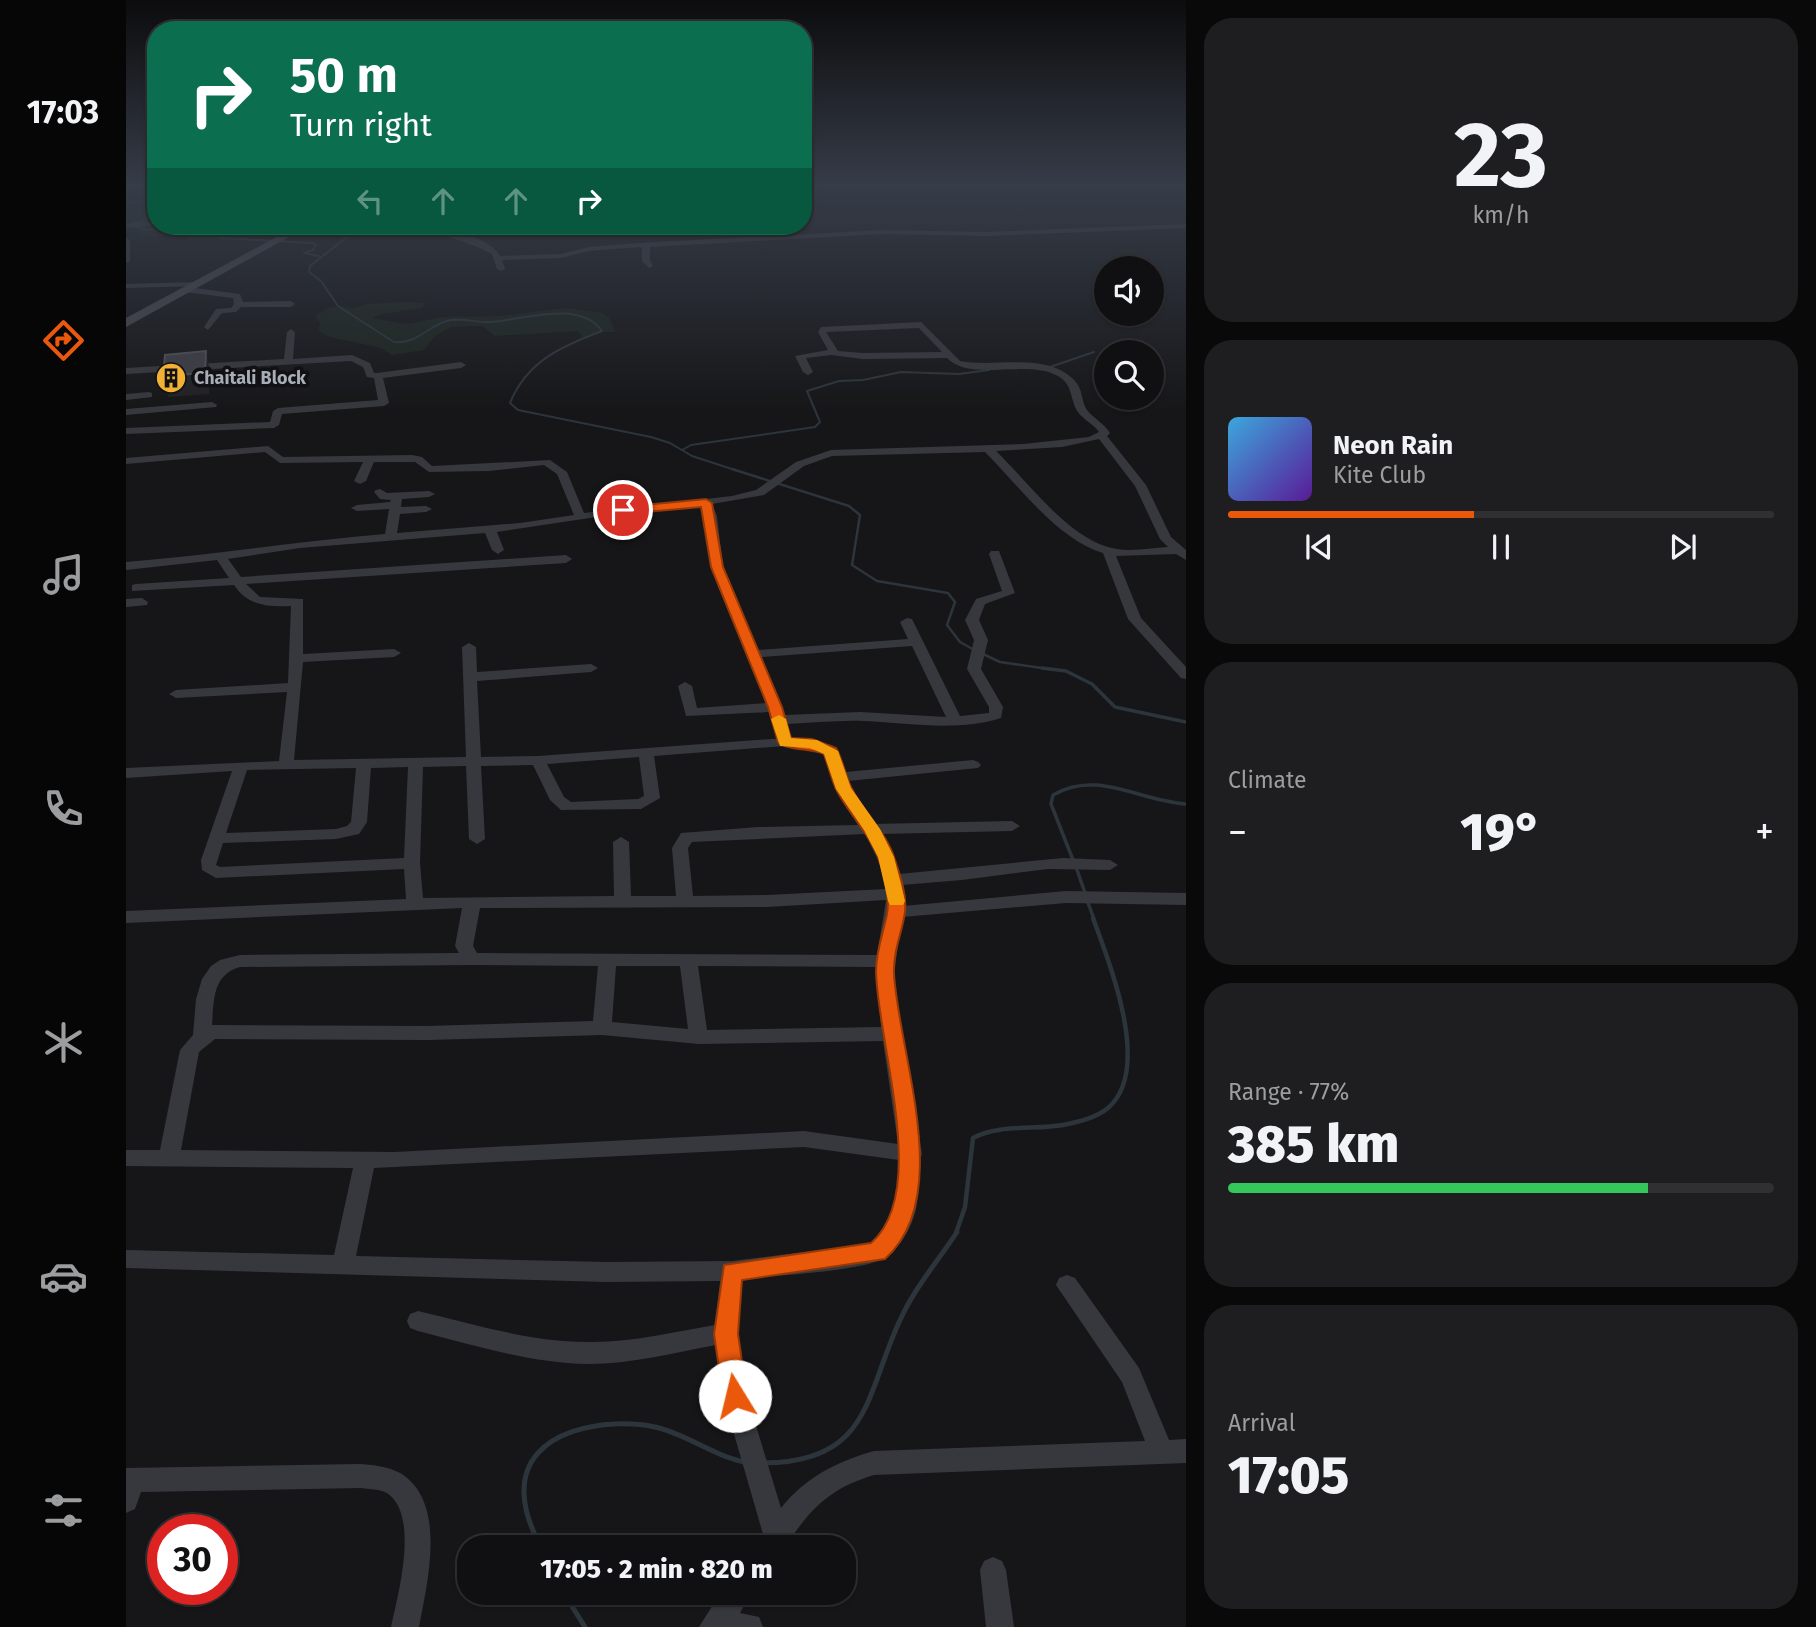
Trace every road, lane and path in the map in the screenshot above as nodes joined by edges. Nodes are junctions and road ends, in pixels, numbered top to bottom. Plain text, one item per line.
1 (240, 261) edge
2 (500, 261) edge
3 (648, 261) edge
4 (649, 266) dead end
5 (501, 269) dead end
6 (126, 281) edge
7 (192, 287) junction
8 (239, 304) junction
9 (291, 304) dead end
10 (129, 319) edge
11 (208, 327) dead end
12 (291, 332) dead end
13 (833, 353) junction
14 (950, 355) junction
15 (288, 362) junction
16 (461, 365) dead end
17 (126, 371) edge
18 (808, 372) dead end
19 (378, 376) junction
20 (149, 395) dead end
21 (126, 397) edge
22 (212, 405) dead end
23 (126, 412) edge
24 (126, 431) edge
25 (1103, 436) junction
26 (988, 449) junction
27 (370, 458) junction
28 (126, 461) edge
29 (360, 481) dead end
30 (380, 492) dead end
31 (706, 503) junction
32 (396, 504) junction
33 (357, 508) dead end
34 (582, 517) junction
35 (490, 530) junction
36 (391, 536) junction
37 (498, 550) dead end
38 (1108, 551) junction
39 (1181, 553) edge
40 (995, 554) dead end
41 (220, 556) junction
42 (566, 559) dead end
43 (126, 566) edge
44 (236, 584) junction
45 (136, 588) dead end
46 (142, 602) dead end
47 (126, 603) edge
48 (907, 622) dead end
49 (916, 642) junction
50 (469, 647) dead end
51 (394, 653) dead end
52 (753, 654) junction
53 (296, 658) junction
54 (975, 663) joint
55 (591, 668) dead end
56 (1186, 675) edge
57 (472, 677) junction
58 (685, 685) dead end
59 (295, 687) junction
60 (176, 694) dead end
61 (777, 713) junction
62 (954, 719) junction
63 (785, 742) junction
64 (646, 753) junction
65 (538, 760) junction
66 (416, 761) junction
67 (475, 761) junction
68 (364, 762) junction
69 (286, 765) junction
70 (973, 765) dead end
71 (241, 766) junction
72 (126, 773) edge
73 (840, 776) junction
74 (1012, 827) dead end
75 (872, 829) junction
76 (216, 838) junction
77 (477, 839) dead end
78 (621, 842) dead end
79 (412, 863) junction
80 (1110, 865) dead end
81 (895, 895) junction
82 (1186, 899) edge
83 (685, 900) junction
84 (623, 901) junction
85 (472, 902) junction
86 (415, 904) junction
87 (126, 917) edge
88 (472, 959) junction
89 (688, 960) junction
90 (607, 961) junction
91 (885, 961) junction
92 (603, 1028) junction
93 (891, 1034) junction
94 (202, 1037) junction
95 (699, 1037) junction
96 (912, 1154) junction
97 (126, 1158) edge
98 (169, 1159) junction
99 (365, 1160) junction
100 (126, 1259) edge
101 (343, 1266) junction
102 (732, 1272) junction
103 (1067, 1284) dead end
104 (418, 1321) dead end
105 (726, 1334) junction
106 (1174, 1452) edge
107 (128, 1486) edge
108 (772, 1535) edge
109 (778, 1535) edge
110 (993, 1570) dead end
111 (729, 1605) edge
112 (715, 1626) edge
113 (405, 1627) edge
114 (748, 1627) edge
115 (1000, 1627) edge

1 - 7 street
2 - 5 street
3 - 4 street
6 - 7 street
7 - 8 street
7 - 10 street
8 - 9 street
8 - 11 street
12 - 15 street
13 - 14 street
13 - 14 street
13 - 18 street
14 - 25 street
15 - 17 street
15 - 19 street
16 - 19 street
19 - 24 street
20 - 21 street
22 - 23 street
25 - 26 street
25 - 39 street
26 - 31 street
26 - 38 street
27 - 28 street
27 - 29 street
27 - 34 street
30 - 32 street
31 - 34 street
31 - 52 street
32 - 32 street
32 - 33 street
32 - 36 street
34 - 35 street
35 - 36 street
35 - 37 street
36 - 41 street
38 - 39 street
38 - 56 street
40 - 54 street
41 - 43 street
41 - 44 street
42 - 44 street
44 - 45 street
44 - 53 street
46 - 47 street
48 - 49 street
49 - 52 street
49 - 62 street
50 - 57 street
51 - 53 street
52 - 61 street
53 - 59 street
54 - 62 street
55 - 57 street
57 - 67 street
58 - 61 street
59 - 60 street
59 - 69 street
61 - 62 street
61 - 63 street
63 - 64 street
63 - 73 street
64 - 65 street
64 - 65 street
65 - 67 street
66 - 67 street
66 - 68 street
66 - 79 street
67 - 77 street
68 - 69 street
68 - 76 street
69 - 71 street
70 - 73 street
71 - 72 street
71 - 76 street
73 - 75 street
74 - 75 street
75 - 81 street
75 - 83 street
76 - 79 street
78 - 84 street
79 - 86 street
80 - 81 street
81 - 82 street
81 - 83 street
81 - 91 street
83 - 84 street
84 - 85 street
85 - 86 street
85 - 88 street
86 - 87 street
88 - 90 street
88 - 94 street
89 - 90 street
89 - 91 street
89 - 95 street
90 - 92 street
91 - 93 street
92 - 94 street
92 - 95 street
93 - 95 street
93 - 96 street
94 - 98 street
96 - 99 street
96 - 102 street
97 - 98 street
98 - 99 street
99 - 101 street
100 - 101 street
101 - 102 street
102 - 105 street
103 - 106 street
104 - 105 street
105 - 108 street
106 - 109 street
107 - 113 street
110 - 115 street
111 - 112 street
112 - 114 street

